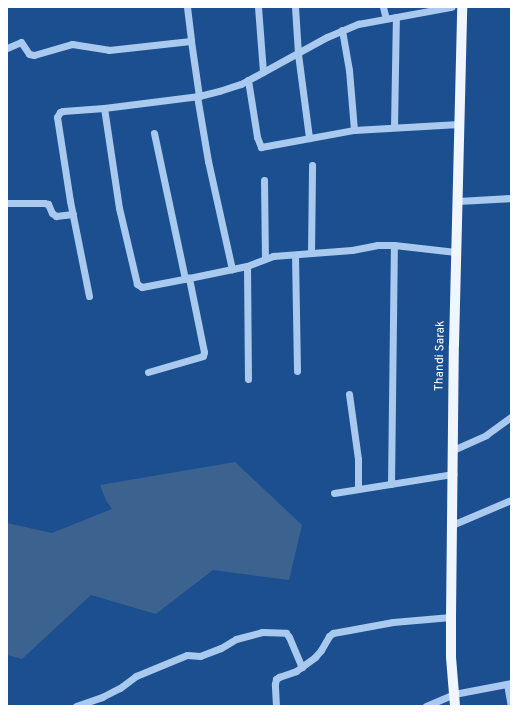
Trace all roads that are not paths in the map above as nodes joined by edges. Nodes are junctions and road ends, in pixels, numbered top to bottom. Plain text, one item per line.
1 (187, 7) edge
2 (258, 7) edge
3 (295, 7) edge
4 (383, 7) edge
5 (450, 7) edge
6 (462, 7) edge
7 (396, 17) junction
8 (386, 19) junction
9 (342, 30) junction
10 (191, 41) junction
11 (7, 48) edge
12 (298, 54) junction
13 (263, 72) junction
14 (248, 80) junction
15 (198, 96) junction
16 (104, 108) junction
17 (459, 124) junction
18 (394, 127) junction
19 (354, 130) junction
20 (154, 133) dead end
21 (309, 138) junction
22 (312, 165) dead end
23 (264, 180) dead end
24 (511, 198) edge
25 (458, 201) junction
26 (7, 203) edge
27 (73, 214) junction
28 (394, 245) junction
29 (456, 252) junction
30 (311, 253) junction
31 (295, 255) junction
32 (266, 258) junction
33 (247, 266) junction
34 (232, 269) junction
35 (187, 279) junction
36 (89, 296) dead end
37 (297, 371) dead end
38 (148, 372) dead end
39 (248, 379) dead end
40 (350, 394) dead end
41 (511, 417) edge
42 (453, 450) junction
43 (453, 474) junction
44 (391, 484) junction
45 (358, 488) junction
46 (334, 493) dead end
47 (511, 500) edge
48 (452, 526) junction
49 (451, 617) junction
50 (302, 667) junction
51 (509, 684) edge
52 (454, 694) junction
53 (76, 706) edge
54 (276, 706) edge
55 (426, 706) edge
56 (455, 706) edge
57 (511, 706) edge

1 - 10 street
2 - 13 street
3 - 12 street
4 - 8 street
5 - 7 street
6 - 17 main road, Thandi Sarak
7 - 8 street
7 - 18 street
8 - 9 street
9 - 12 street
9 - 19 street
10 - 11 street
10 - 15 street
12 - 13 street
12 - 21 street
13 - 14 street
14 - 15 street
14 - 21 street
15 - 16 street
15 - 34 street
16 - 27 street
16 - 35 street
17 - 18 street
17 - 25 main road, Thandi Sarak
18 - 19 street
19 - 21 street
20 - 35 street
22 - 30 street
23 - 32 street
24 - 25 street
25 - 29 main road, Thandi Sarak
26 - 27 street
27 - 36 street
28 - 29 street
28 - 30 street
28 - 44 street
29 - 42 main road, Thandi Sarak
30 - 31 street
31 - 32 street
31 - 37 street
32 - 33 street
33 - 34 street
33 - 39 street
34 - 35 street
35 - 38 street
40 - 45 street
41 - 42 street
42 - 43 main road, Thandi Sarak
43 - 44 street
43 - 48 main road, Thandi Sarak
44 - 45 street
45 - 46 street
47 - 48 street
48 - 49 main road, Thandi Sarak
49 - 50 street
49 - 52 main road, Thandi Sarak
50 - 53 street
50 - 54 street
51 - 52 street
51 - 57 street
52 - 55 street
52 - 56 main road, Thandi Sarak

